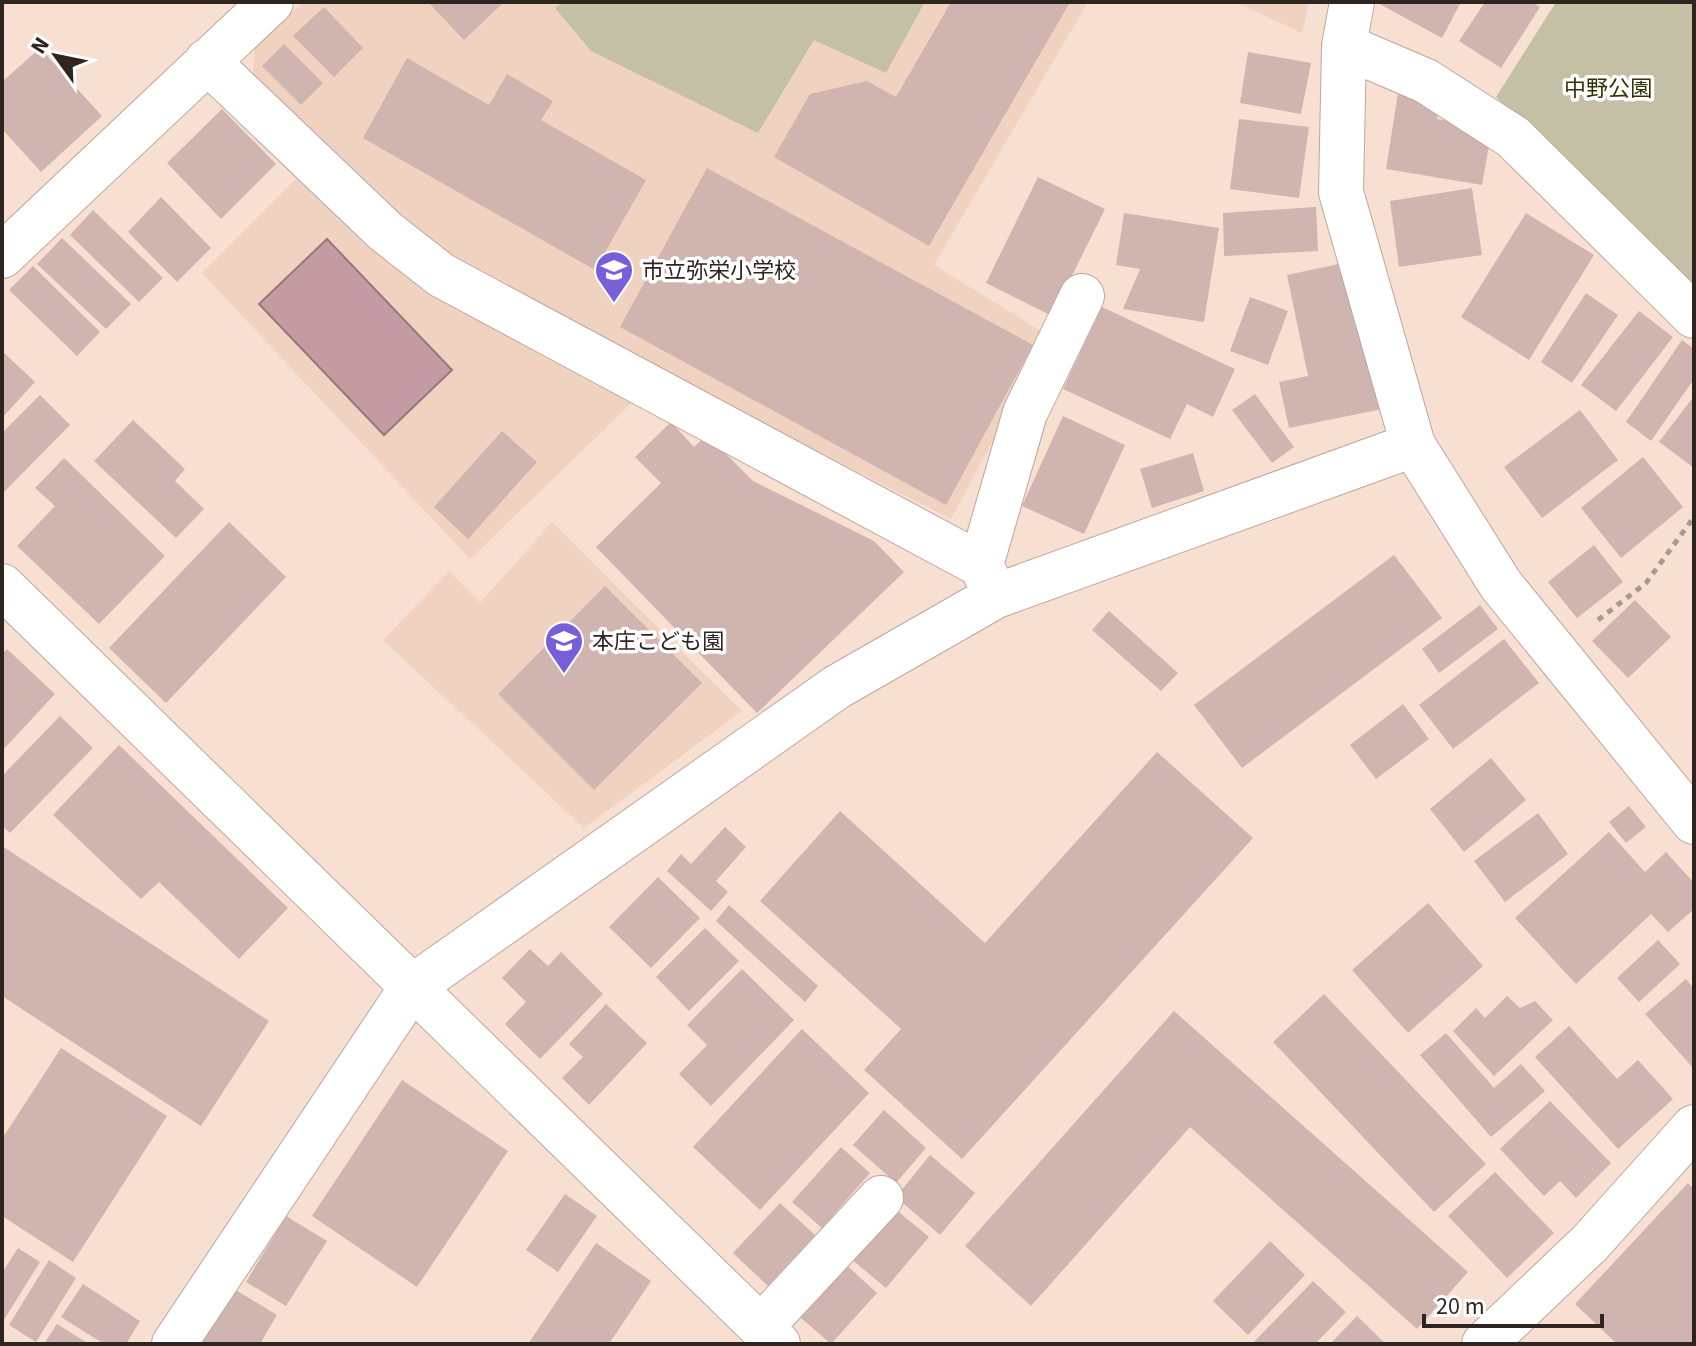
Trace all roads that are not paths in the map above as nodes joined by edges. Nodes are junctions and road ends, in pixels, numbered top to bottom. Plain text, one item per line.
1 (271, 2) edge
2 (1352, 2) edge
3 (1344, 46) junction
4 (207, 61) junction
5 (2, 256) edge
6 (1082, 296) dead end
7 (1694, 316) edge
8 (1413, 445) junction
9 (988, 581) junction
10 (2, 586) edge
11 (1694, 822) edge
12 (412, 987) junction
13 (1694, 1127) edge
14 (881, 1198) dead end
15 (770, 1336) edge
16 (174, 1344) edge
17 (1484, 1344) edge

1 - 4 street
2 - 3 street
3 - 7 street
3 - 8 street
4 - 5 street
4 - 9 street
6 - 9 street
8 - 9 street
8 - 11 street
9 - 12 street
10 - 12 street
12 - 15 street
12 - 16 street
13 - 17 street
14 - 15 street

